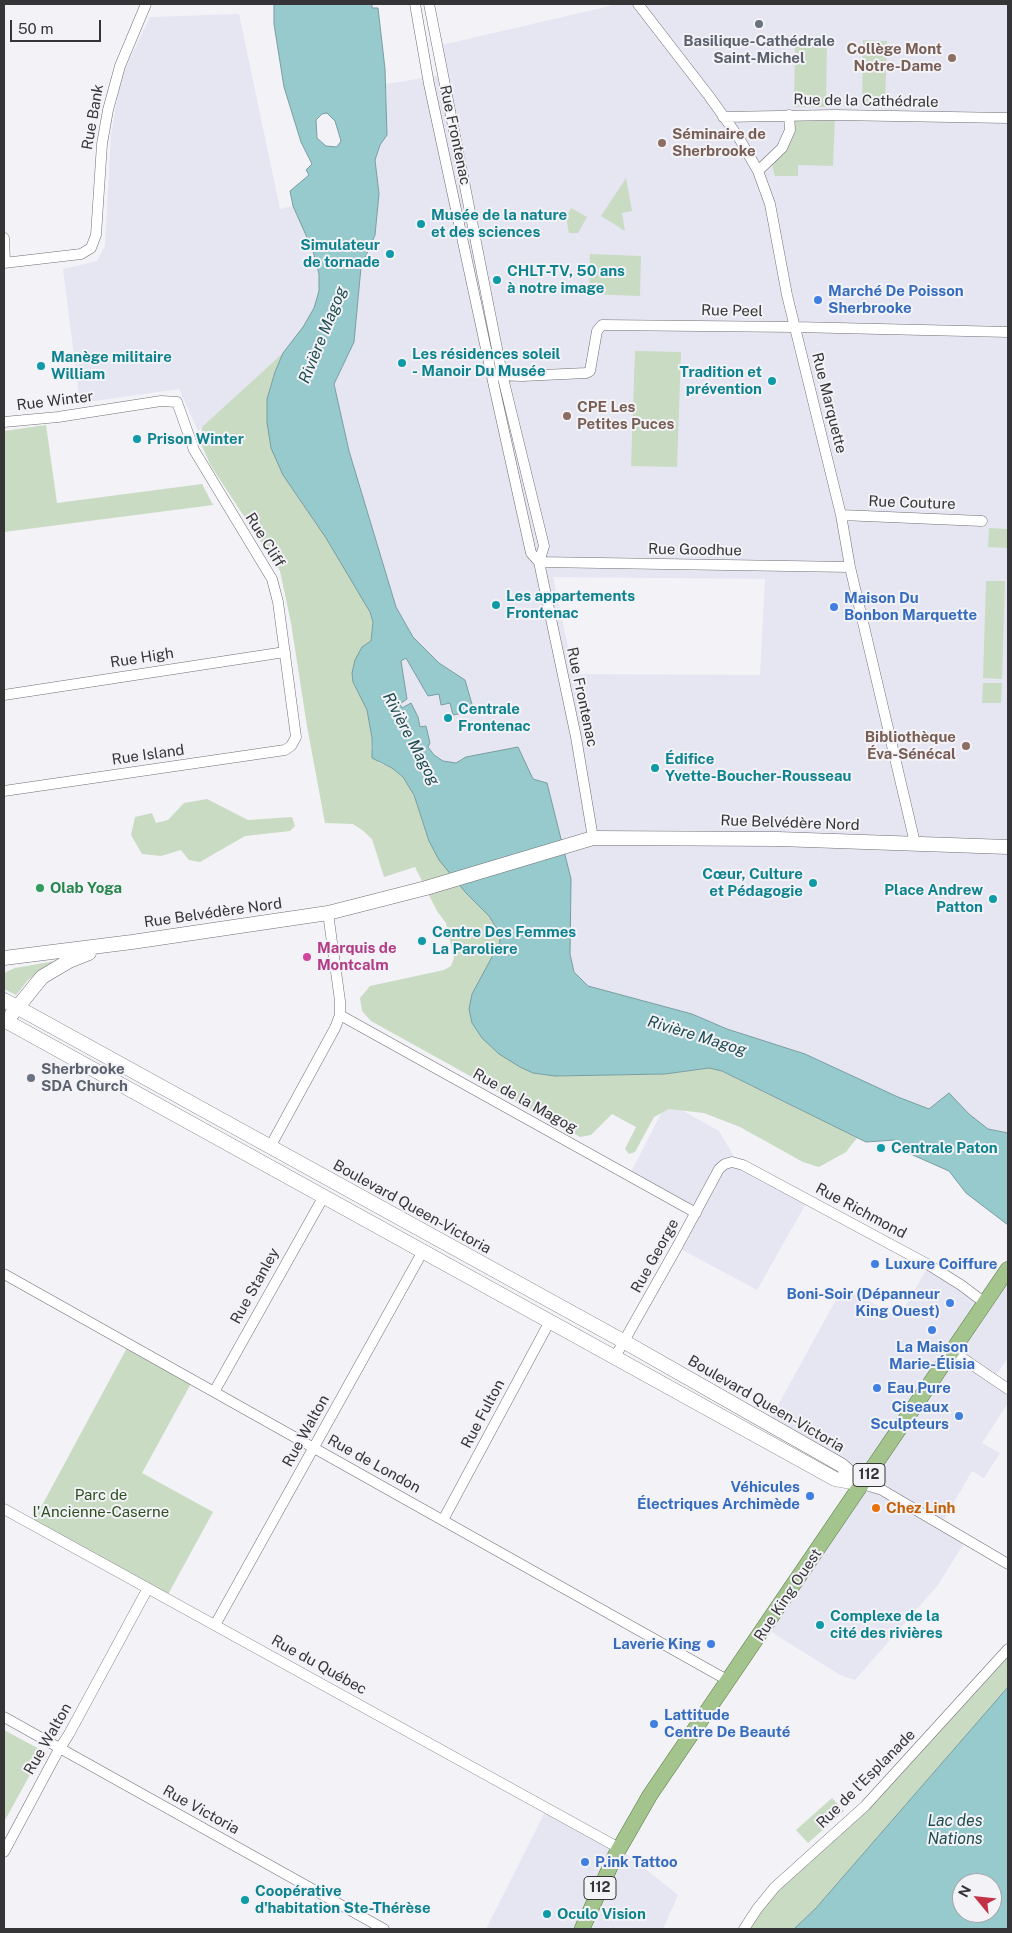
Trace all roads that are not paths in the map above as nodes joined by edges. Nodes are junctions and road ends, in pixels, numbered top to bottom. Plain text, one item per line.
1 (146, 4) edge
2 (415, 4) edge
3 (429, 4) edge
4 (638, 4) edge
5 (789, 115) junction
6 (724, 117) junction
7 (1008, 118) edge
8 (758, 170) junction
9 (4, 238) edge
10 (5, 262) edge
11 (795, 327) junction
12 (1008, 332) edge
13 (502, 374) junction
14 (491, 375) junction
15 (170, 400) joint
16 (4, 422) edge
17 (841, 515) junction
18 (982, 521) dead end
19 (539, 562) junction
20 (850, 567) junction
21 (285, 652) junction
22 (4, 695) edge
23 (293, 743) joint
24 (4, 791) edge
25 (593, 838) junction
26 (915, 843) junction
27 (1008, 847) edge
28 (328, 912) junction
29 (111, 944) junction
30 (29, 956) junction
31 (4, 958) edge
32 (4, 966) edge
33 (10, 1004) edge
34 (340, 1015) junction
35 (5, 1023) edge
36 (270, 1147) junction
37 (719, 1169) joint
38 (324, 1196) junction
39 (696, 1213) junction
40 (423, 1251) junction
41 (1008, 1269) edge
42 (4, 1274) edge
43 (985, 1303) junction
44 (550, 1321) junction
45 (623, 1341) junction
46 (952, 1350) junction
47 (614, 1357) junction
48 (1008, 1388) edge
49 (214, 1392) junction
50 (314, 1448) junction
51 (863, 1484) junction
52 (4, 1509) edge
53 (443, 1520) junction
54 (1008, 1564) edge
55 (148, 1588) junction
56 (215, 1625) junction
57 (1008, 1649) edge
58 (730, 1681) junction
59 (4, 1717) edge
60 (60, 1748) junction
61 (619, 1848) junction
62 (4, 1852) edge
63 (384, 1929) edge
64 (582, 1929) edge
65 (744, 1929) edge

1 - 10 street, Rue Bank
2 - 14 street, Rue Frontenac
3 - 13 street, Rue Frontenac
4 - 6 street, Rue Marquette
5 - 6 street, Rue de la Cathédrale
5 - 7 street, Rue de la Cathédrale
5 - 8 street
6 - 8 street, Rue Marquette
8 - 11 street, Rue Marquette
9 - 10 street
11 - 12 street, Rue Peel
11 - 13 street, Rue Peel
11 - 17 street, Rue Marquette
13 - 14 street, Rue Peel
13 - 19 street, Rue Frontenac
14 - 19 street, Rue Frontenac
15 - 16 street, Rue Winter
15 - 21 street, Rue Cliff
17 - 18 street, Rue Couture
17 - 20 street, Rue Marquette
19 - 20 street, Rue Goodhue
19 - 25 street, Rue Frontenac
20 - 26 street, Rue Marquette
21 - 22 street, Rue High
21 - 23 street, Rue Cliff
23 - 24 street, Rue Island
25 - 26 street, Rue Belvédère Nord
25 - 28 street, Rue Belvédère Nord
26 - 27 street, Rue Belvédère Nord
28 - 29 street, Rue Belvédère Nord
28 - 34 street
29 - 30 street, Rue Belvédère Nord
29 - 33 street
30 - 31 street, Rue Belvédère Nord
30 - 32 street
33 - 35 street
33 - 36 street, Boulevard Queen-Victoria
34 - 36 street
34 - 39 street, Rue de la Magog
35 - 38 street, Boulevard Queen-Victoria
36 - 45 street, Boulevard Queen-Victoria
37 - 39 street, Rue George
37 - 43 street, Rue Richmond
38 - 40 street, Boulevard Queen-Victoria
38 - 49 street, Rue Stanley
39 - 45 street, Rue George
40 - 44 street, Boulevard Queen-Victoria
40 - 50 street, Rue Walton
41 - 43 main road, Rue King Ouest / 112
42 - 49 street, Rue de London
43 - 46 main road, Rue King Ouest / 112
44 - 47 street, Boulevard Queen-Victoria
44 - 53 street, Rue Fulton
45 - 47 street, Rue George
45 - 51 street, Boulevard Queen-Victoria
46 - 48 street
46 - 51 main road, Rue King Ouest / 112
47 - 51 street, Boulevard Queen-Victoria
49 - 50 street, Rue de London
50 - 53 street, Rue de London
50 - 56 street, Rue Walton
51 - 54 street
51 - 58 main road, Rue King Ouest / 112
52 - 55 street, Rue du Québec
53 - 58 street, Rue de London
55 - 56 street, Rue du Québec
55 - 60 street, Rue Walton
56 - 61 street, Rue du Québec
57 - 65 street, Rue de l'Esplanade
58 - 61 main road, Rue King Ouest / 112
59 - 60 street, Rue Victoria
60 - 62 street, Rue Walton
60 - 63 street, Rue Victoria
61 - 64 main road, Rue King Ouest / 112

